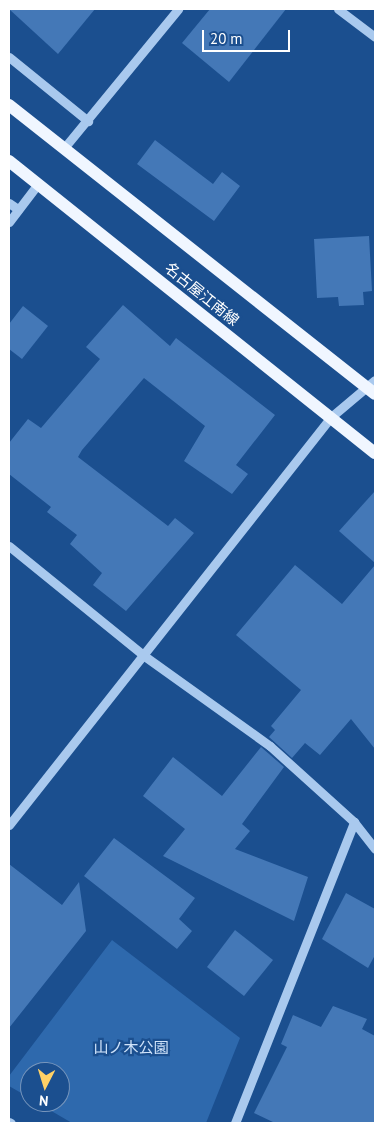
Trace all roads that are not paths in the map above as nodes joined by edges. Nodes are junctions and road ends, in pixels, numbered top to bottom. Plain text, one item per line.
1 (178, 9) edge
2 (338, 9) edge
3 (375, 37) edge
4 (9, 57) edge
5 (9, 105) edge
6 (88, 121) junction
7 (64, 148) junction
8 (9, 161) edge
9 (38, 184) junction
10 (9, 203) edge
11 (18, 209) junction
12 (9, 222) edge
13 (372, 387) edge
14 (331, 417) junction
15 (375, 452) edge
16 (9, 546) edge
17 (143, 655) junction
18 (354, 822) junction
19 (9, 825) edge
20 (375, 849) edge
21 (234, 1123) edge

1 - 6 street
2 - 3 street
4 - 6 street
5 - 7 main road, 名古屋江南線
6 - 7 street
7 - 13 main road, 名古屋江南線
8 - 9 main road, 名古屋江南線
9 - 11 street
9 - 14 main road, 名古屋江南線
10 - 11 street
11 - 12 street
13 - 14 street
14 - 15 main road, 名古屋江南線
14 - 17 street
16 - 17 street
17 - 18 street
17 - 19 street
18 - 20 street
18 - 21 street

